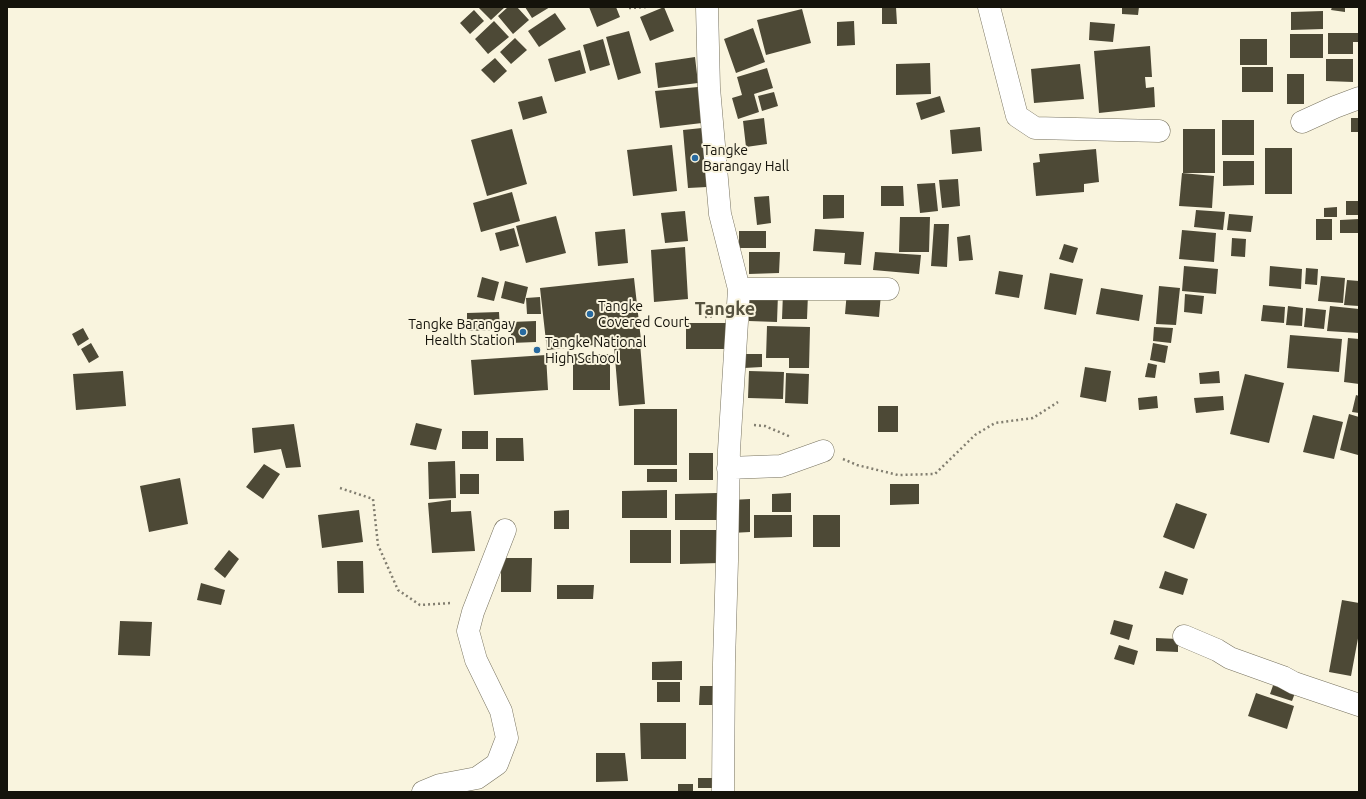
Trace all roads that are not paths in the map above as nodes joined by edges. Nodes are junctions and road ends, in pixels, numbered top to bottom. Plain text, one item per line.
1 (707, 7) edge
2 (989, 7) edge
3 (1359, 98) edge
4 (1302, 122) dead end
5 (1159, 131) dead end
6 (739, 289) junction
7 (888, 289) dead end
8 (823, 451) road end
9 (728, 468) junction
10 (505, 530) dead end
11 (1184, 636) dead end
12 (1359, 705) edge
13 (424, 792) edge
14 (723, 792) edge

1 - 6 street
2 - 5 street
3 - 4 street
6 - 7 street
6 - 9 street
8 - 9 street
9 - 14 street
10 - 13 street
11 - 12 street

